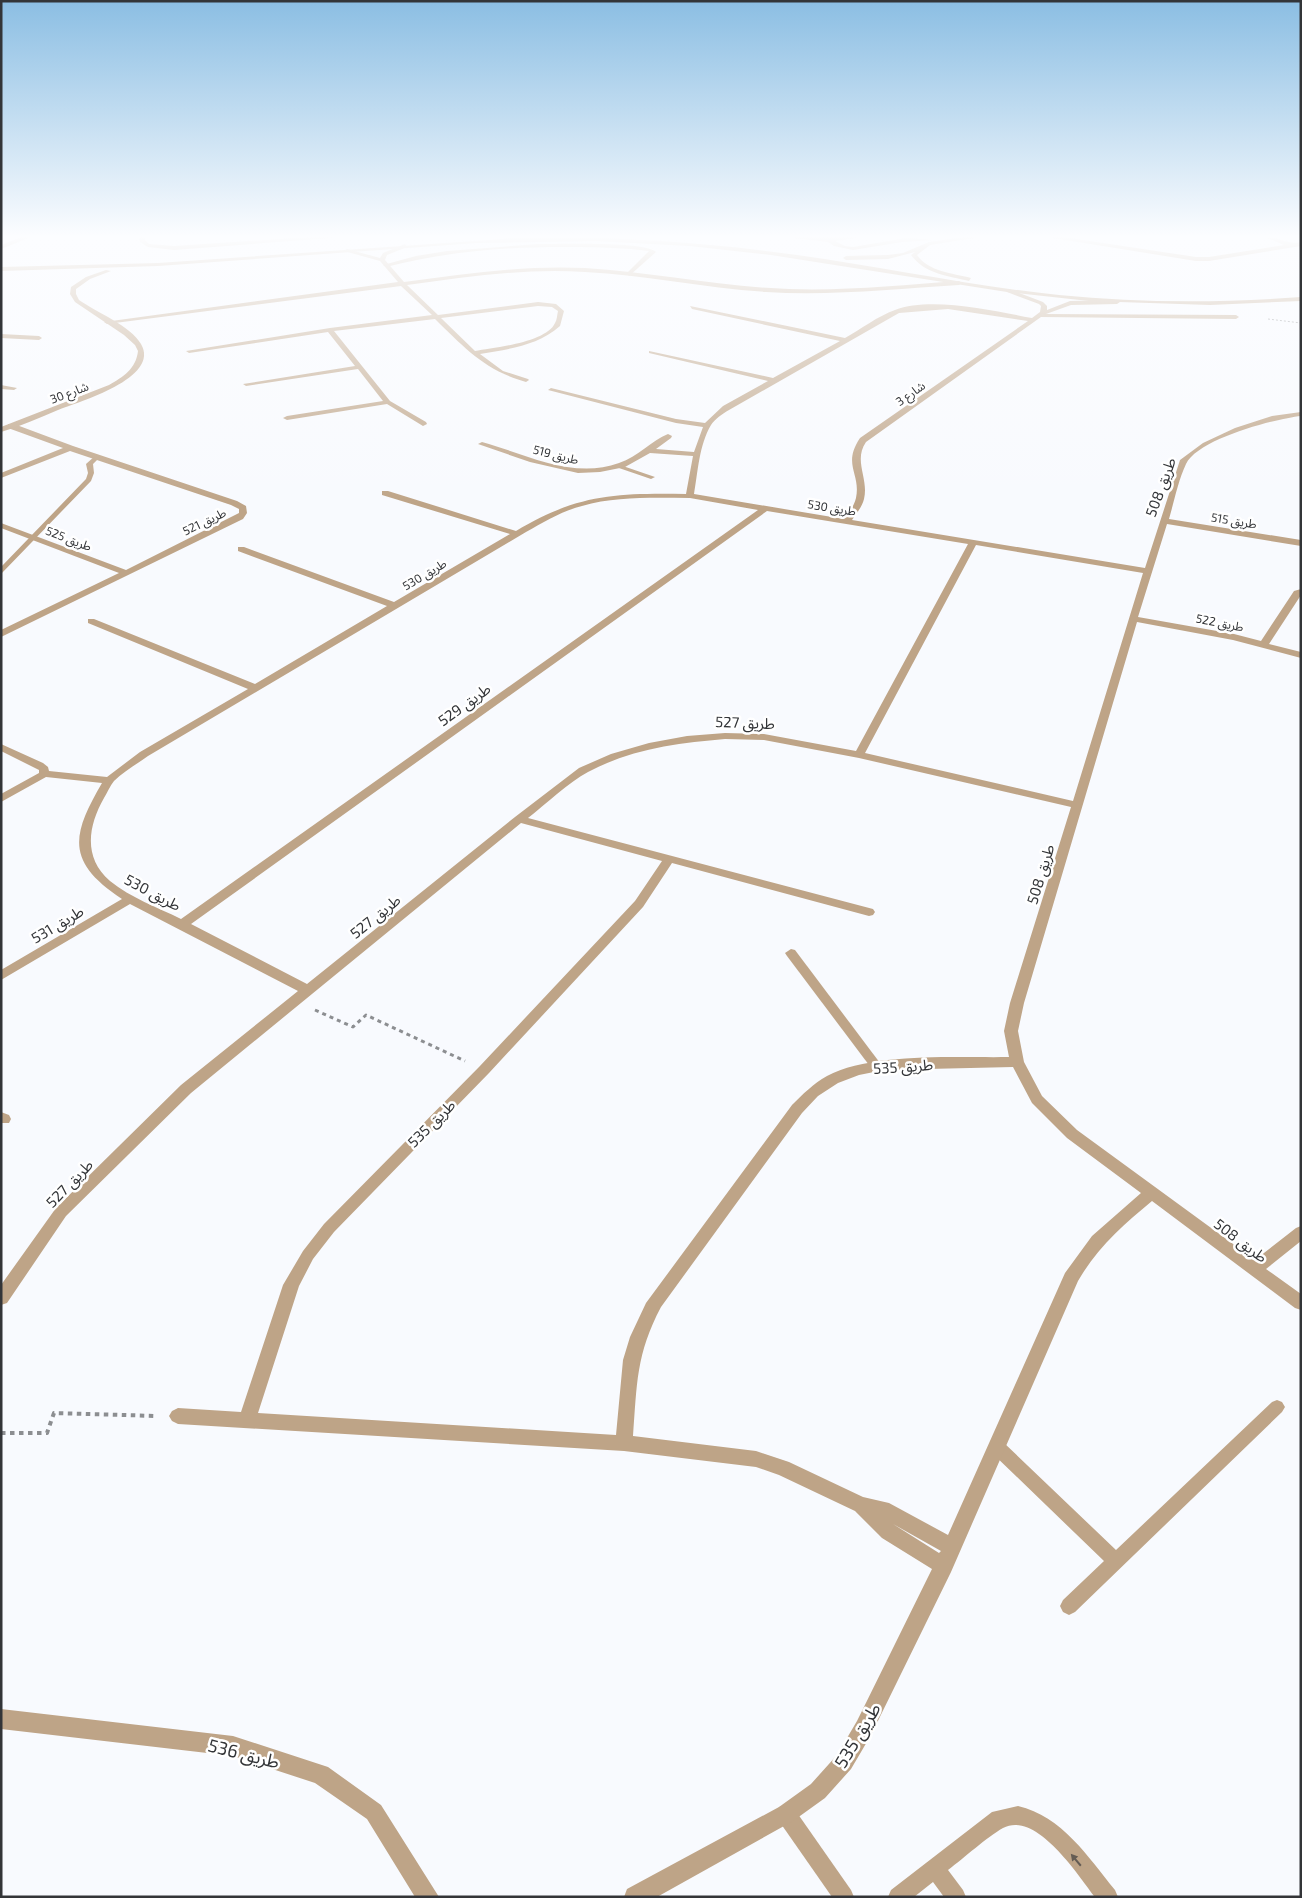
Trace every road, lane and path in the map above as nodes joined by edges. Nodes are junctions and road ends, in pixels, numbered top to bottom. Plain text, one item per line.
1 (114, 326) edge
2 (364, 326) edge
3 (447, 326) edge
4 (557, 326) edge
5 (778, 326) edge
6 (871, 326) edge
7 (1024, 326) edge
8 (330, 330) junction
9 (1, 336) edge
10 (38, 338) dead end
11 (845, 340) junction
12 (189, 351) dead end
13 (651, 352) dead end
14 (474, 353) junction
15 (359, 367) junction
16 (526, 380) dead end
17 (776, 381) junction
18 (246, 384) dead end
19 (1, 387) edge
20 (14, 388) dead end
21 (551, 390) dead end
22 (388, 402) junction
23 (1301, 414) edge
24 (286, 418) dead end
25 (423, 424) dead end
26 (11, 426) junction
27 (707, 426) junction
28 (1, 430) edge
29 (668, 436) dead end
30 (482, 444) dead end
31 (70, 448) junction
32 (651, 451) junction
33 (698, 454) junction
34 (97, 457) junction
35 (618, 466) junction
36 (1, 476) edge
37 (651, 477) dead end
38 (385, 493) dead end
39 (690, 496) junction
40 (764, 509) junction
41 (1163, 521) junction
42 (846, 522) junction
43 (1, 526) edge
44 (516, 534) junction
45 (34, 538) junction
46 (973, 543) junction
47 (1301, 543) edge
48 (241, 549) dead end
49 (1148, 571) junction
50 (1, 572) edge
51 (127, 573) junction
52 (1301, 592) edge
53 (395, 606) junction
54 (1133, 619) junction
55 (91, 621) dead end
56 (1, 634) edge
57 (1264, 644) junction
58 (1301, 655) edge
59 (255, 688) junction
60 (1, 747) edge
61 (859, 755) junction
62 (44, 774) junction
63 (110, 780) junction
64 (1, 799) edge
65 (1077, 805) junction
66 (519, 819) junction
67 (669, 859) junction
68 (130, 899) junction
69 (869, 912) dead end
70 (182, 924) junction
71 (791, 953) dead end
72 (1, 976) edge
73 (309, 991) junction
74 (320, 1013) dead end
75 (1017, 1062) junction
76 (876, 1066) junction
77 (484, 1070) junction
78 (1152, 1193) junction
79 (1301, 1232) edge
80 (1256, 1270) junction
81 (1, 1298) edge
82 (1301, 1303) edge
83 (1277, 1407) dead end
84 (178, 1416) joint
85 (247, 1419) junction
86 (1, 1433) edge
87 (624, 1443) junction
88 (997, 1447) junction
89 (861, 1505) junction
90 (952, 1547) junction
91 (1116, 1560) junction
92 (944, 1566) junction
93 (1069, 1606) dead end
94 (1, 1719) edge
95 (786, 1814) junction
96 (935, 1869) junction
97 (428, 1897) edge
98 (635, 1897) edge
99 (844, 1897) edge
100 (898, 1897) edge
101 (956, 1897) edge
102 (1108, 1897) edge

1 - 26 street, شارع 30
2 - 8 street
3 - 14 street
4 - 14 street
5 - 11 street
6 - 11 street
7 - 42 street, شارع 3
8 - 12 street
8 - 15 street
9 - 10 street
11 - 17 street
13 - 17 street
14 - 16 street
15 - 18 street
15 - 22 street
17 - 27 street
19 - 20 street
21 - 27 street
22 - 24 street
22 - 25 street
23 - 41 street, طريق 508
26 - 28 street, شارع 30
26 - 31 street, طريق 521
27 - 33 street
29 - 32 street, طريق 519
30 - 35 street, طريق 519
31 - 34 street, طريق 521
31 - 36 street
32 - 33 street, طريق 519
32 - 35 street, طريق 519
33 - 39 street
34 - 45 lane
34 - 51 street, طريق 521
35 - 37 lane
38 - 44 street
39 - 40 street, طريق 530
39 - 44 street, طريق 530
40 - 42 street, طريق 530
40 - 70 street, طريق 529
41 - 47 street, طريق 515
41 - 49 street, طريق 508
42 - 46 street, طريق 530
43 - 45 street, طريق 525
44 - 53 street, طريق 530
45 - 50 lane
45 - 51 street, طريق 525
46 - 49 street, طريق 530
46 - 61 street
48 - 53 street, طريق 530
49 - 54 street, طريق 508
51 - 56 street, طريق 521
52 - 57 street
53 - 59 street, طريق 530
54 - 57 street, طريق 522
54 - 65 street, طريق 508
55 - 59 street
57 - 58 street, طريق 522
59 - 63 street, طريق 530
60 - 62 street
61 - 65 street, طريق 527
61 - 66 street, طريق 527
62 - 63 street
62 - 64 street
63 - 68 street, طريق 530
65 - 75 street, طريق 508
66 - 67 street
66 - 73 street, طريق 527
67 - 69 street
67 - 77 street, طريق 535
68 - 70 street, طريق 530
68 - 72 street, طريق 531
70 - 73 street, طريق 530
71 - 76 lane
73 - 81 street, طريق 527
74 - 77 path
75 - 76 street, طريق 535
75 - 78 street, طريق 508
76 - 87 street, طريق 535
77 - 85 street, طريق 535
78 - 80 street, طريق 508
78 - 88 street, طريق 535
79 - 80 street
80 - 82 street, طريق 508
83 - 91 lane
84 - 85 street
84 - 86 path
85 - 87 street
87 - 89 street
88 - 90 street, طريق 535
88 - 91 lane
89 - 90 street
89 - 92 street
90 - 92 street, طريق 535
91 - 93 lane
92 - 95 street, طريق 535
94 - 97 street, طريق 536
95 - 98 street, طريق 535
95 - 99 lane
96 - 100 lane
96 - 101 lane
102 -> 96 lane

